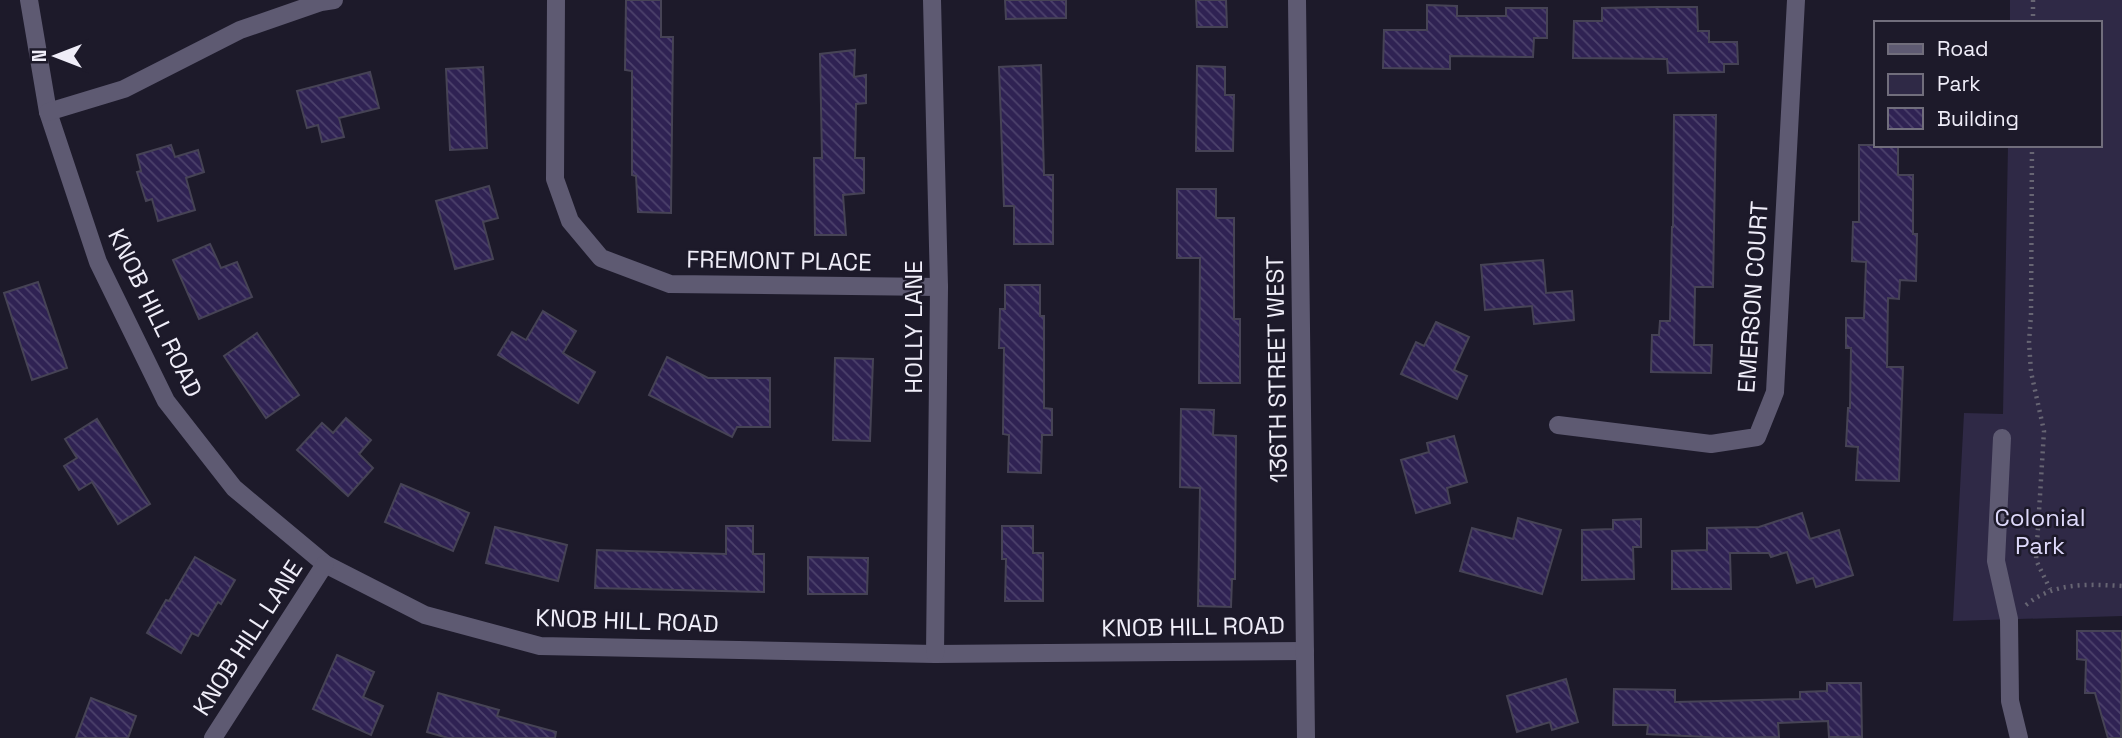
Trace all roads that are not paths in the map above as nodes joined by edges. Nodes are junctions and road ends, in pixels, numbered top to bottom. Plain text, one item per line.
1 (29, 0) edge
2 (334, 0) edge
3 (556, 0) edge
4 (932, 0) edge
5 (1297, 0) edge
6 (1796, 0) edge
7 (48, 112) junction
8 (939, 287) junction
9 (1558, 425) dead end
10 (2002, 438) dead end
11 (325, 564) junction
12 (1305, 650) junction
13 (935, 654) junction
14 (213, 738) edge
15 (1306, 738) edge
16 (2019, 738) edge

1 - 7 street, KNOB HILL ROAD
2 - 7 street
3 - 8 street, FREMONT PLACE
4 - 8 street, HOLLY LANE
5 - 12 street, 136TH STREET WEST
6 - 9 street, EMERSON COURT
7 - 11 street, KNOB HILL ROAD
8 - 13 street, HOLLY LANE
10 - 16 street
11 - 13 street, KNOB HILL ROAD
11 - 14 street, KNOB HILL LANE
12 - 13 street, KNOB HILL ROAD
12 - 15 street, 136TH STREET WEST

